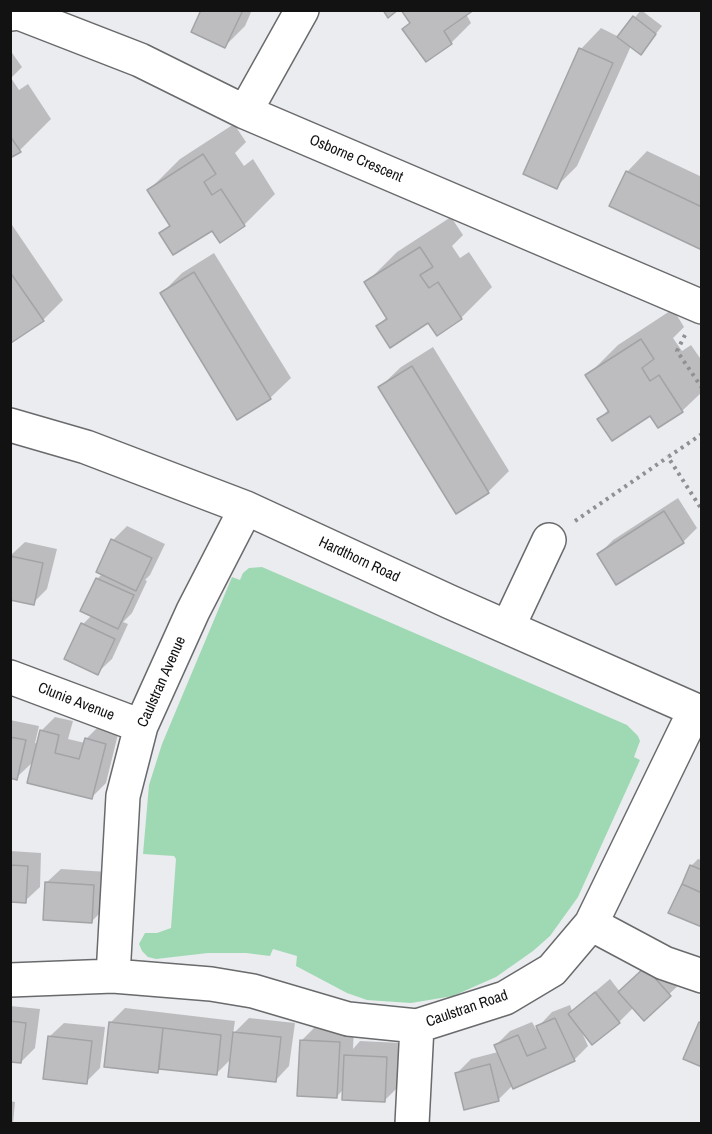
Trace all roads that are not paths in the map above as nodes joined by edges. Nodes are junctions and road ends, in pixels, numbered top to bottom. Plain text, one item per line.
1 (302, 10) edge
2 (10, 14) edge
3 (245, 112) junction
4 (701, 307) edge
5 (10, 425) edge
6 (246, 508) junction
7 (549, 540) road end
8 (508, 627) junction
9 (10, 677) edge
10 (698, 711) edge
11 (141, 726) junction
12 (591, 924) junction
13 (113, 976) junction
14 (702, 976) edge
15 (10, 980) edge
16 (417, 1026) junction
17 (412, 1124) edge

1 - 3 street
2 - 3 street, Osborne Crescent
3 - 4 street, Osborne Crescent
5 - 6 street, Hardthorn Road
6 - 8 street, Hardthorn Road
6 - 11 street, Caulstran Avenue
7 - 8 street
8 - 10 street, Hardthorn Road
9 - 11 street, Clunie Avenue
10 - 12 street, Caulstran Road
11 - 13 street, Caulstran Avenue
12 - 14 street
12 - 16 street, Caulstran Road
13 - 15 street, Caulstran Road
13 - 16 street, Caulstran Road
16 - 17 street

